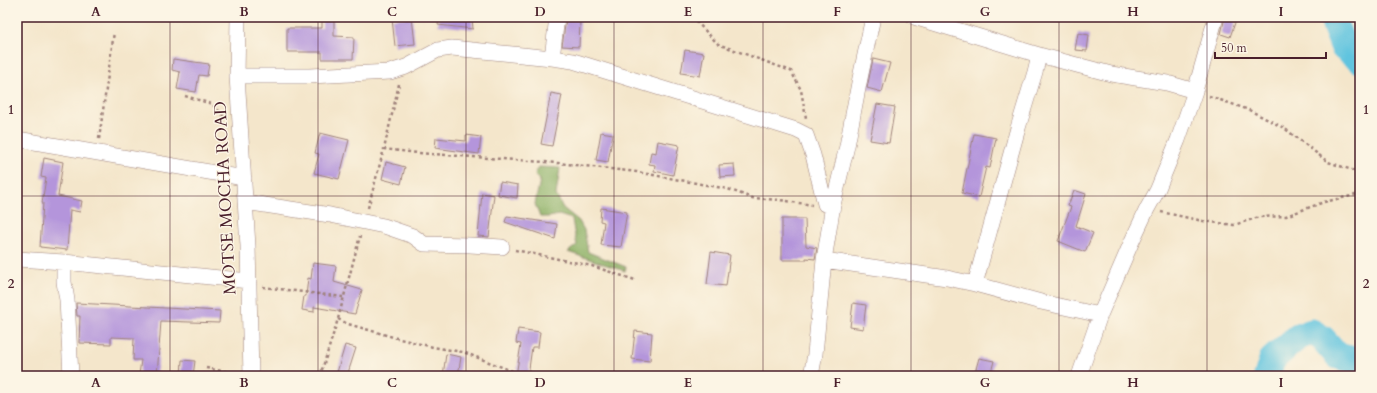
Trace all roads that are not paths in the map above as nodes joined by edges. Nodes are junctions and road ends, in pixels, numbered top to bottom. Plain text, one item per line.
1 (238, 17) edge
2 (557, 17) edge
3 (873, 17) edge
4 (914, 17) edge
5 (1216, 17) edge
6 (1039, 55) junction
7 (552, 58) junction
8 (237, 76) junction
9 (1195, 91) junction
10 (17, 139) edge
11 (244, 178) junction
12 (245, 202) junction
13 (829, 204) junction
14 (502, 247) road end
15 (17, 259) edge
16 (824, 260) junction
17 (64, 262) junction
18 (249, 283) junction
19 (975, 284) junction
20 (1100, 315) junction
21 (71, 376) edge
22 (250, 376) edge
23 (811, 376) edge
24 (1079, 376) edge

1 - 8 street, MOTSE MOCHA ROAD
2 - 7 street
3 - 13 street
4 - 6 street
5 - 9 street
6 - 9 street
6 - 19 street
7 - 8 street
7 - 13 street
8 - 11 street, MOTSE MOCHA ROAD
9 - 20 street
10 - 11 street
11 - 12 street, MOTSE MOCHA ROAD
12 - 14 street
12 - 18 street, MOTSE MOCHA ROAD
13 - 16 street
15 - 17 street
16 - 19 street
16 - 23 street
17 - 18 street
17 - 21 street
18 - 22 street, MOTSE MOCHA ROAD
19 - 20 street
20 - 24 street

